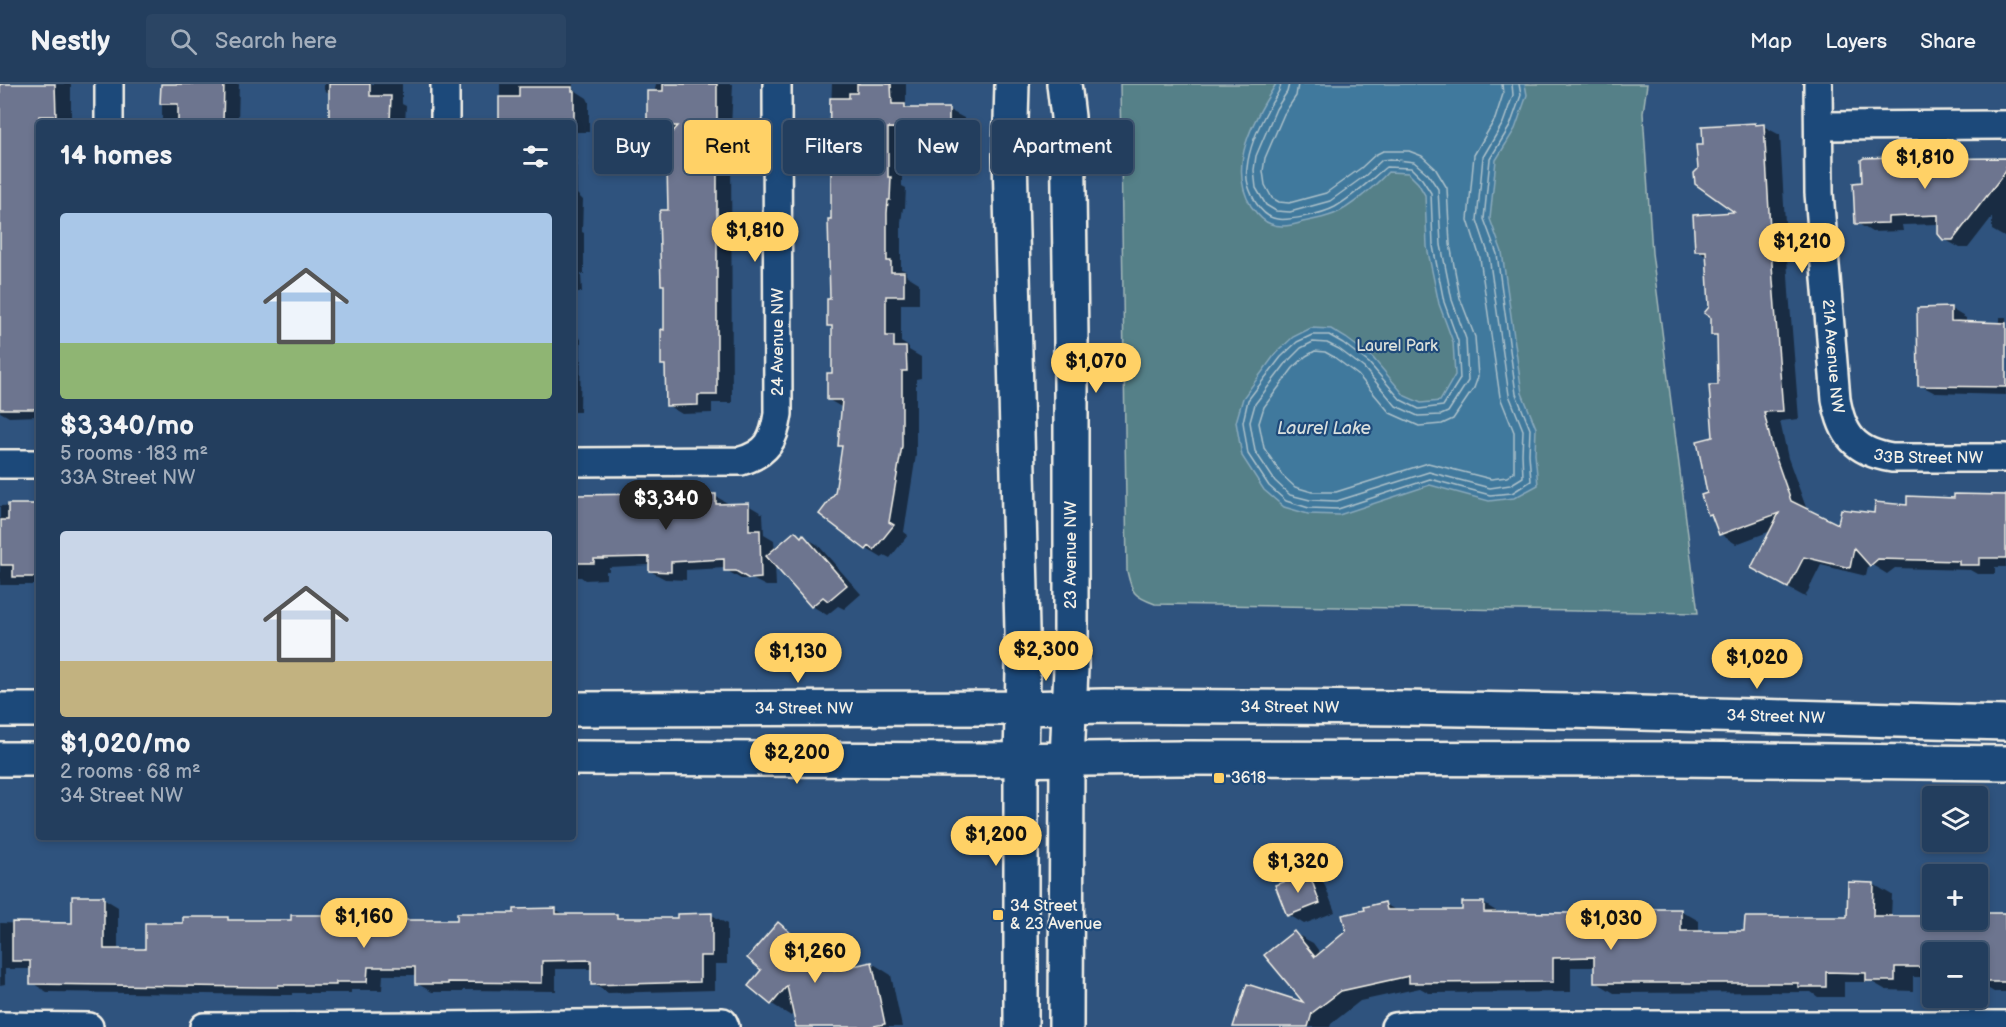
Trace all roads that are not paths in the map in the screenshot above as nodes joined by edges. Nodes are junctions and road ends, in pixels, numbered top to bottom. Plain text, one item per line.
1 (109, 84) edge
2 (445, 84) edge
3 (777, 84) edge
4 (1012, 84) edge
5 (1064, 84) edge
6 (1818, 84) edge
7 (109, 120) edge
8 (445, 120) edge
9 (2006, 125) edge
10 (1818, 126) junction
11 (1855, 444) joint
12 (2006, 458) edge
13 (576, 462) edge
14 (0, 464) edge
15 (36, 464) edge
16 (1070, 707) junction
17 (1022, 708) junction
18 (576, 709) edge
19 (0, 710) edge
20 (36, 710) edge
21 (2006, 723) edge
22 (576, 758) edge
23 (0, 759) edge
24 (36, 759) edge
25 (1021, 760) junction
26 (1067, 760) junction
27 (2006, 763) edge
28 (724, 1025) edge
29 (2006, 1025) edge
30 (0, 1026) edge
31 (88, 1027) edge
32 (204, 1027) edge
33 (437, 1027) edge
34 (1021, 1027) edge
35 (1066, 1027) edge
36 (1395, 1027) edge
37 (1691, 1027) edge

1 - 7 street
2 - 8 street
3 - 13 street, 24 Avenue NW
4 - 17 main road
5 - 16 main road, 23 Avenue NW
6 - 10 street, 21A Avenue NW
9 - 10 street
10 - 11 street, 21A Avenue NW
11 - 12 street, 33B Street NW
14 - 15 street
16 - 17 main road, 34 Street NW
16 - 21 main road, 34 Street NW
16 - 26 main road, 23 Avenue NW
17 - 18 main road, 34 Street NW
17 - 25 main road
19 - 20 main road
22 - 25 main road
23 - 24 main road
25 - 26 main road
25 - 34 main road
26 - 27 main road
26 - 35 main road, 23 Avenue NW
28 - 33 street
29 - 37 street
30 - 31 street
32 - 33 street
36 - 37 street

